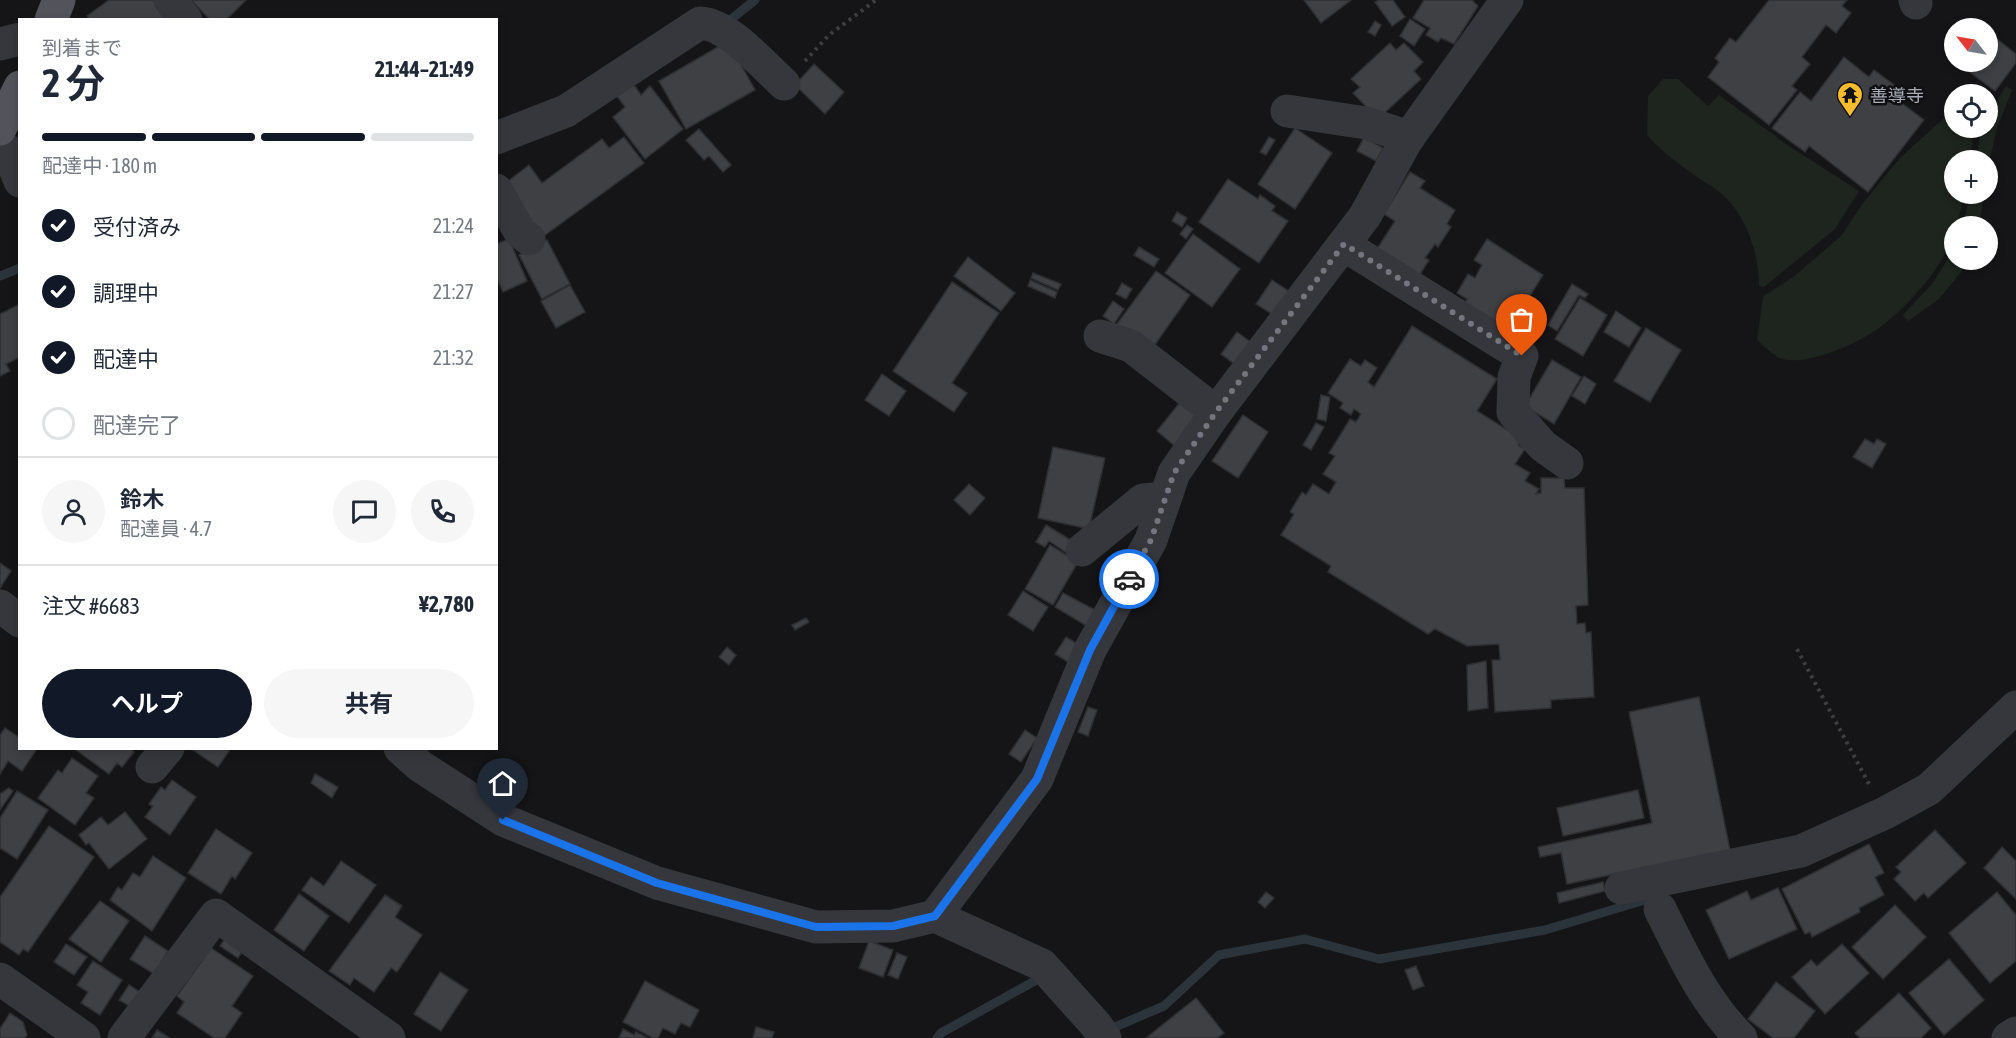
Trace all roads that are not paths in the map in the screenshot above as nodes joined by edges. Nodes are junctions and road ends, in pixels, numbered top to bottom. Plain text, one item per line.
1 (59, 0) edge
2 (170, 0) edge
3 (1507, 0) edge
4 (52, 18) edge
5 (184, 18) edge
6 (18, 40) edge
7 (0, 44) edge
8 (784, 84) road end
9 (18, 91) edge
10 (1287, 111) dead end
11 (0, 129) edge
12 (1409, 136) junction
13 (498, 137) edge
14 (0, 148) edge
15 (18, 176) edge
16 (498, 194) edge
17 (530, 239) dead end
18 (1344, 244) junction
19 (1100, 336) dead end
20 (1216, 412) junction
21 (1567, 463) dead end
22 (1165, 498) junction
23 (1082, 550) dead end
24 (0, 606) edge
25 (18, 620) edge
26 (2016, 707) edge
27 (402, 750) edge
28 (1621, 888) dead end
29 (1660, 909) dead end
30 (935, 916) junction
31 (0, 979) edge
32 (45, 1027) edge
33 (1100, 1031) edge
34 (2016, 1033) edge
35 (84, 1038) edge
36 (124, 1038) edge
37 (389, 1038) edge
38 (1741, 1038) edge
39 (2008, 1038) edge

1 - 4 main road
2 - 5 street
3 - 12 street
6 - 7 street
8 - 13 street
9 - 11 main road
10 - 12 street
12 - 18 street
14 - 15 street
16 - 17 street
18 - 20 street
18 - 21 street
19 - 20 street
20 - 22 street
22 - 23 street
22 - 30 street
24 - 25 street
26 - 28 street
27 - 30 street
29 - 38 street
30 - 33 street
31 - 32 street
32 - 35 street
34 - 39 street
36 - 37 street

